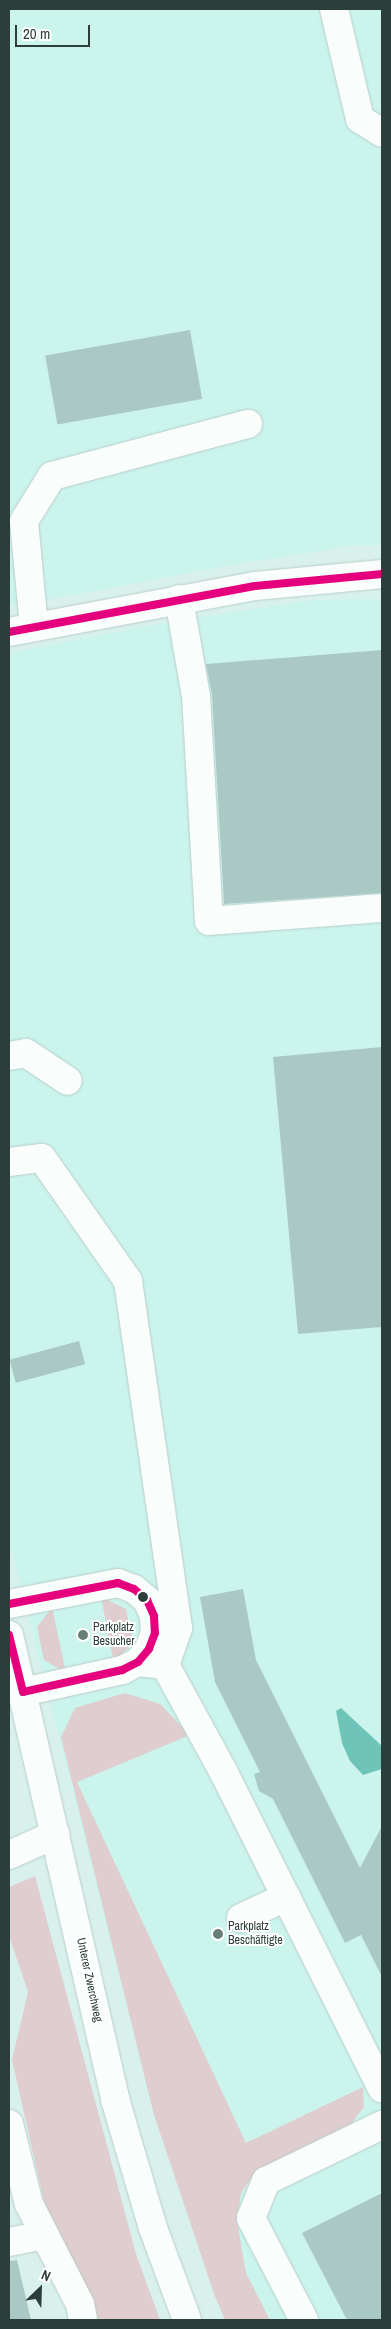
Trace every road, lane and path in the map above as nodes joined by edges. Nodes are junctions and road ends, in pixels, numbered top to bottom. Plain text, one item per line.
1 (334, 9) edge
2 (382, 133) edge
3 (248, 424) dead end
4 (382, 574) edge
5 (179, 599) junction
6 (21, 629) edge
7 (382, 908) edge
8 (9, 1056) edge
9 (68, 1081) dead end
10 (9, 1162) edge
11 (9, 1604) edge
12 (9, 1635) edge
13 (138, 1662) junction
14 (165, 1665) junction
15 (23, 1692) junction
16 (56, 1834) junction
17 (9, 1855) edge
18 (286, 1897) junction
19 (241, 1918) dead end
20 (382, 2088) edge
21 (9, 2124) edge
22 (382, 2125) edge
23 (44, 2235) junction
24 (9, 2242) edge
25 (83, 2320) edge
26 (187, 2320) edge
27 (304, 2320) edge

1 - 2 street
3 - 6 street
4 - 5 street
5 - 6 street
5 - 7 street
8 - 9 street
10 - 14 street
11 - 13 street
12 - 15 street, Unterer Zwerchweg
13 - 14 street
13 - 15 street
14 - 18 street
15 - 16 street, Unterer Zwerchweg
16 - 17 street
16 - 26 street, Unterer Zwerchweg
18 - 19 street
18 - 20 street
21 - 23 street
22 - 27 street
23 - 24 street
23 - 25 street

